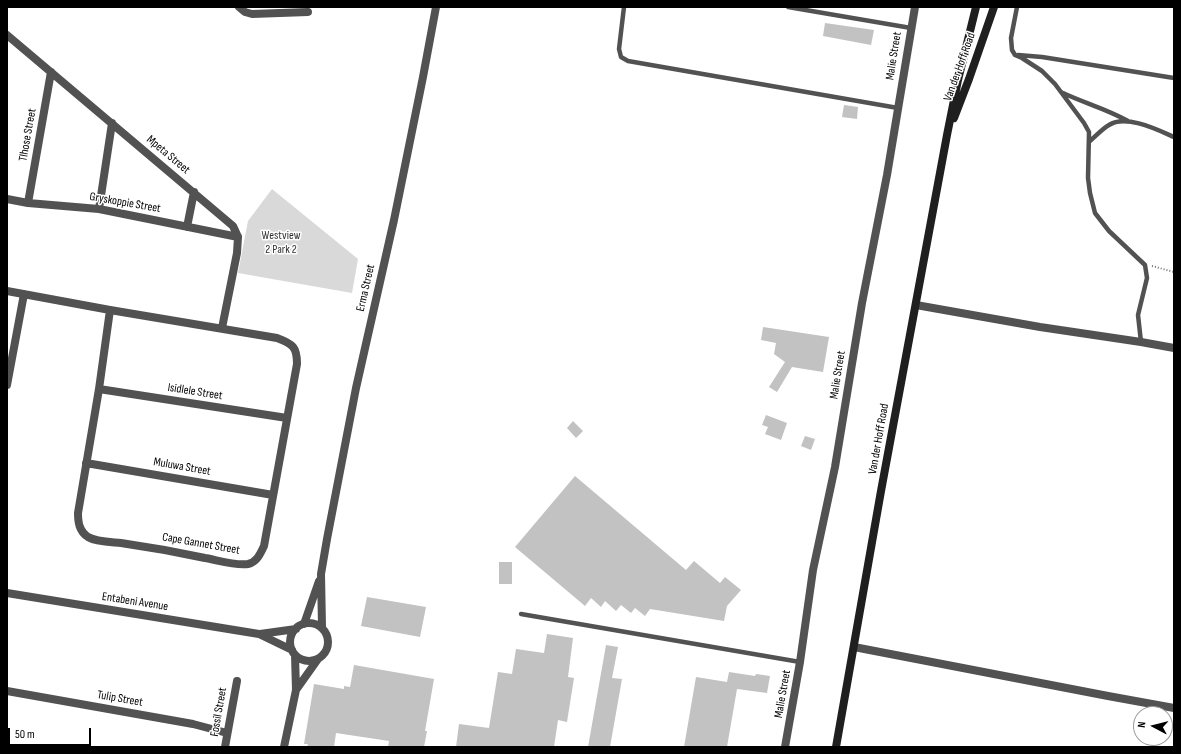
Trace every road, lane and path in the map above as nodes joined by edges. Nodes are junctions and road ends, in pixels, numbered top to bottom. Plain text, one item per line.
1 (239, 7) edge
2 (436, 7) edge
3 (624, 7) edge
4 (788, 7) edge
5 (915, 7) edge
6 (976, 7) edge
7 (994, 7) edge
8 (1017, 7) edge
9 (308, 12) dead end
10 (911, 28) junction
11 (7, 35) edge
12 (1015, 55) junction
13 (51, 72) junction
14 (1174, 78) edge
15 (1062, 92) junction
16 (898, 108) junction
17 (1128, 121) junction
18 (112, 123) junction
19 (947, 135) junction
20 (1174, 137) edge
21 (1090, 141) junction
22 (194, 192) junction
23 (7, 199) edge
24 (28, 203) junction
25 (99, 210) junction
26 (187, 227) junction
27 (238, 237) junction
28 (1145, 265) junction
29 (1174, 272) edge
30 (7, 291) edge
31 (24, 294) junction
32 (916, 305) junction
33 (110, 310) junction
34 (222, 328) junction
35 (1142, 342) junction
36 (1174, 348) edge
37 (7, 385) edge
38 (99, 389) junction
39 (287, 418) junction
40 (86, 463) junction
41 (273, 495) junction
42 (321, 574) junction
43 (7, 592) edge
44 (521, 614) dead end
45 (304, 624) junction
46 (322, 627) junction
47 (296, 629) junction
48 (259, 634) junction
49 (854, 647) junction
50 (294, 653) junction
51 (318, 659) junction
52 (800, 662) junction
53 (237, 681) dead end
54 (296, 690) junction
55 (7, 691) edge
56 (1174, 708) edge
57 (227, 733) junction
58 (225, 747) edge
59 (284, 747) edge
60 (785, 747) edge
61 (836, 747) edge

1 - 9 street
2 - 42 street, Erma Street
3 - 16 lane
4 - 10 lane
5 - 10 street, Malie Street
6 - 19 main road, Van der Hoff Road
7 - 19 main road, Van der Hoff Road
8 - 12 lane
10 - 16 street, Malie Street
11 - 13 street, Mpeta Street
12 - 14 lane
12 - 15 lane
13 - 18 street, Mpeta Street
13 - 24 street, Tlhose Street
15 - 17 lane
15 - 21 lane
16 - 52 street, Malie Street
17 - 20 lane
17 - 21 lane
18 - 22 street, Mpeta Street
18 - 25 street
19 - 32 main road, Van der Hoff Road
21 - 28 lane
22 - 26 street
22 - 27 street, Mpeta Street
23 - 24 street, Gryskoppie Street
24 - 25 street, Gryskoppie Street
25 - 26 street, Gryskoppie Street
26 - 27 street, Gryskoppie Street
27 - 34 street
28 - 29 path
28 - 35 lane
30 - 31 street, Cape Gannet Street
31 - 33 street, Cape Gannet Street
31 - 37 street
32 - 35 street
32 - 49 main road, Van der Hoff Road
33 - 34 street, Cape Gannet Street
33 - 38 street, Cape Gannet Street
34 - 39 street, Cape Gannet Street
35 - 36 street
38 - 39 street, Isidlele Street
38 - 40 street, Cape Gannet Street
39 - 41 street, Cape Gannet Street
40 - 41 street, Muluwa Street
40 - 41 street, Cape Gannet Street
42 - 45 street, Erma Street
42 - 46 street, Erma Street
43 - 48 street, Entabeni Avenue
44 - 52 lane
45 - 46 street
45 - 47 street
46 - 51 street
47 - 48 street, Entabeni Avenue
47 - 50 street
48 - 50 street, Entabeni Avenue
49 - 56 street
49 - 61 main road, Van der Hoff Road
50 - 51 street
50 - 54 street
51 - 54 street
52 - 60 street, Malie Street
53 - 57 street, Fossil Street
54 - 59 street
55 - 57 street, Tulip Street
57 - 58 street, Fossil Street

